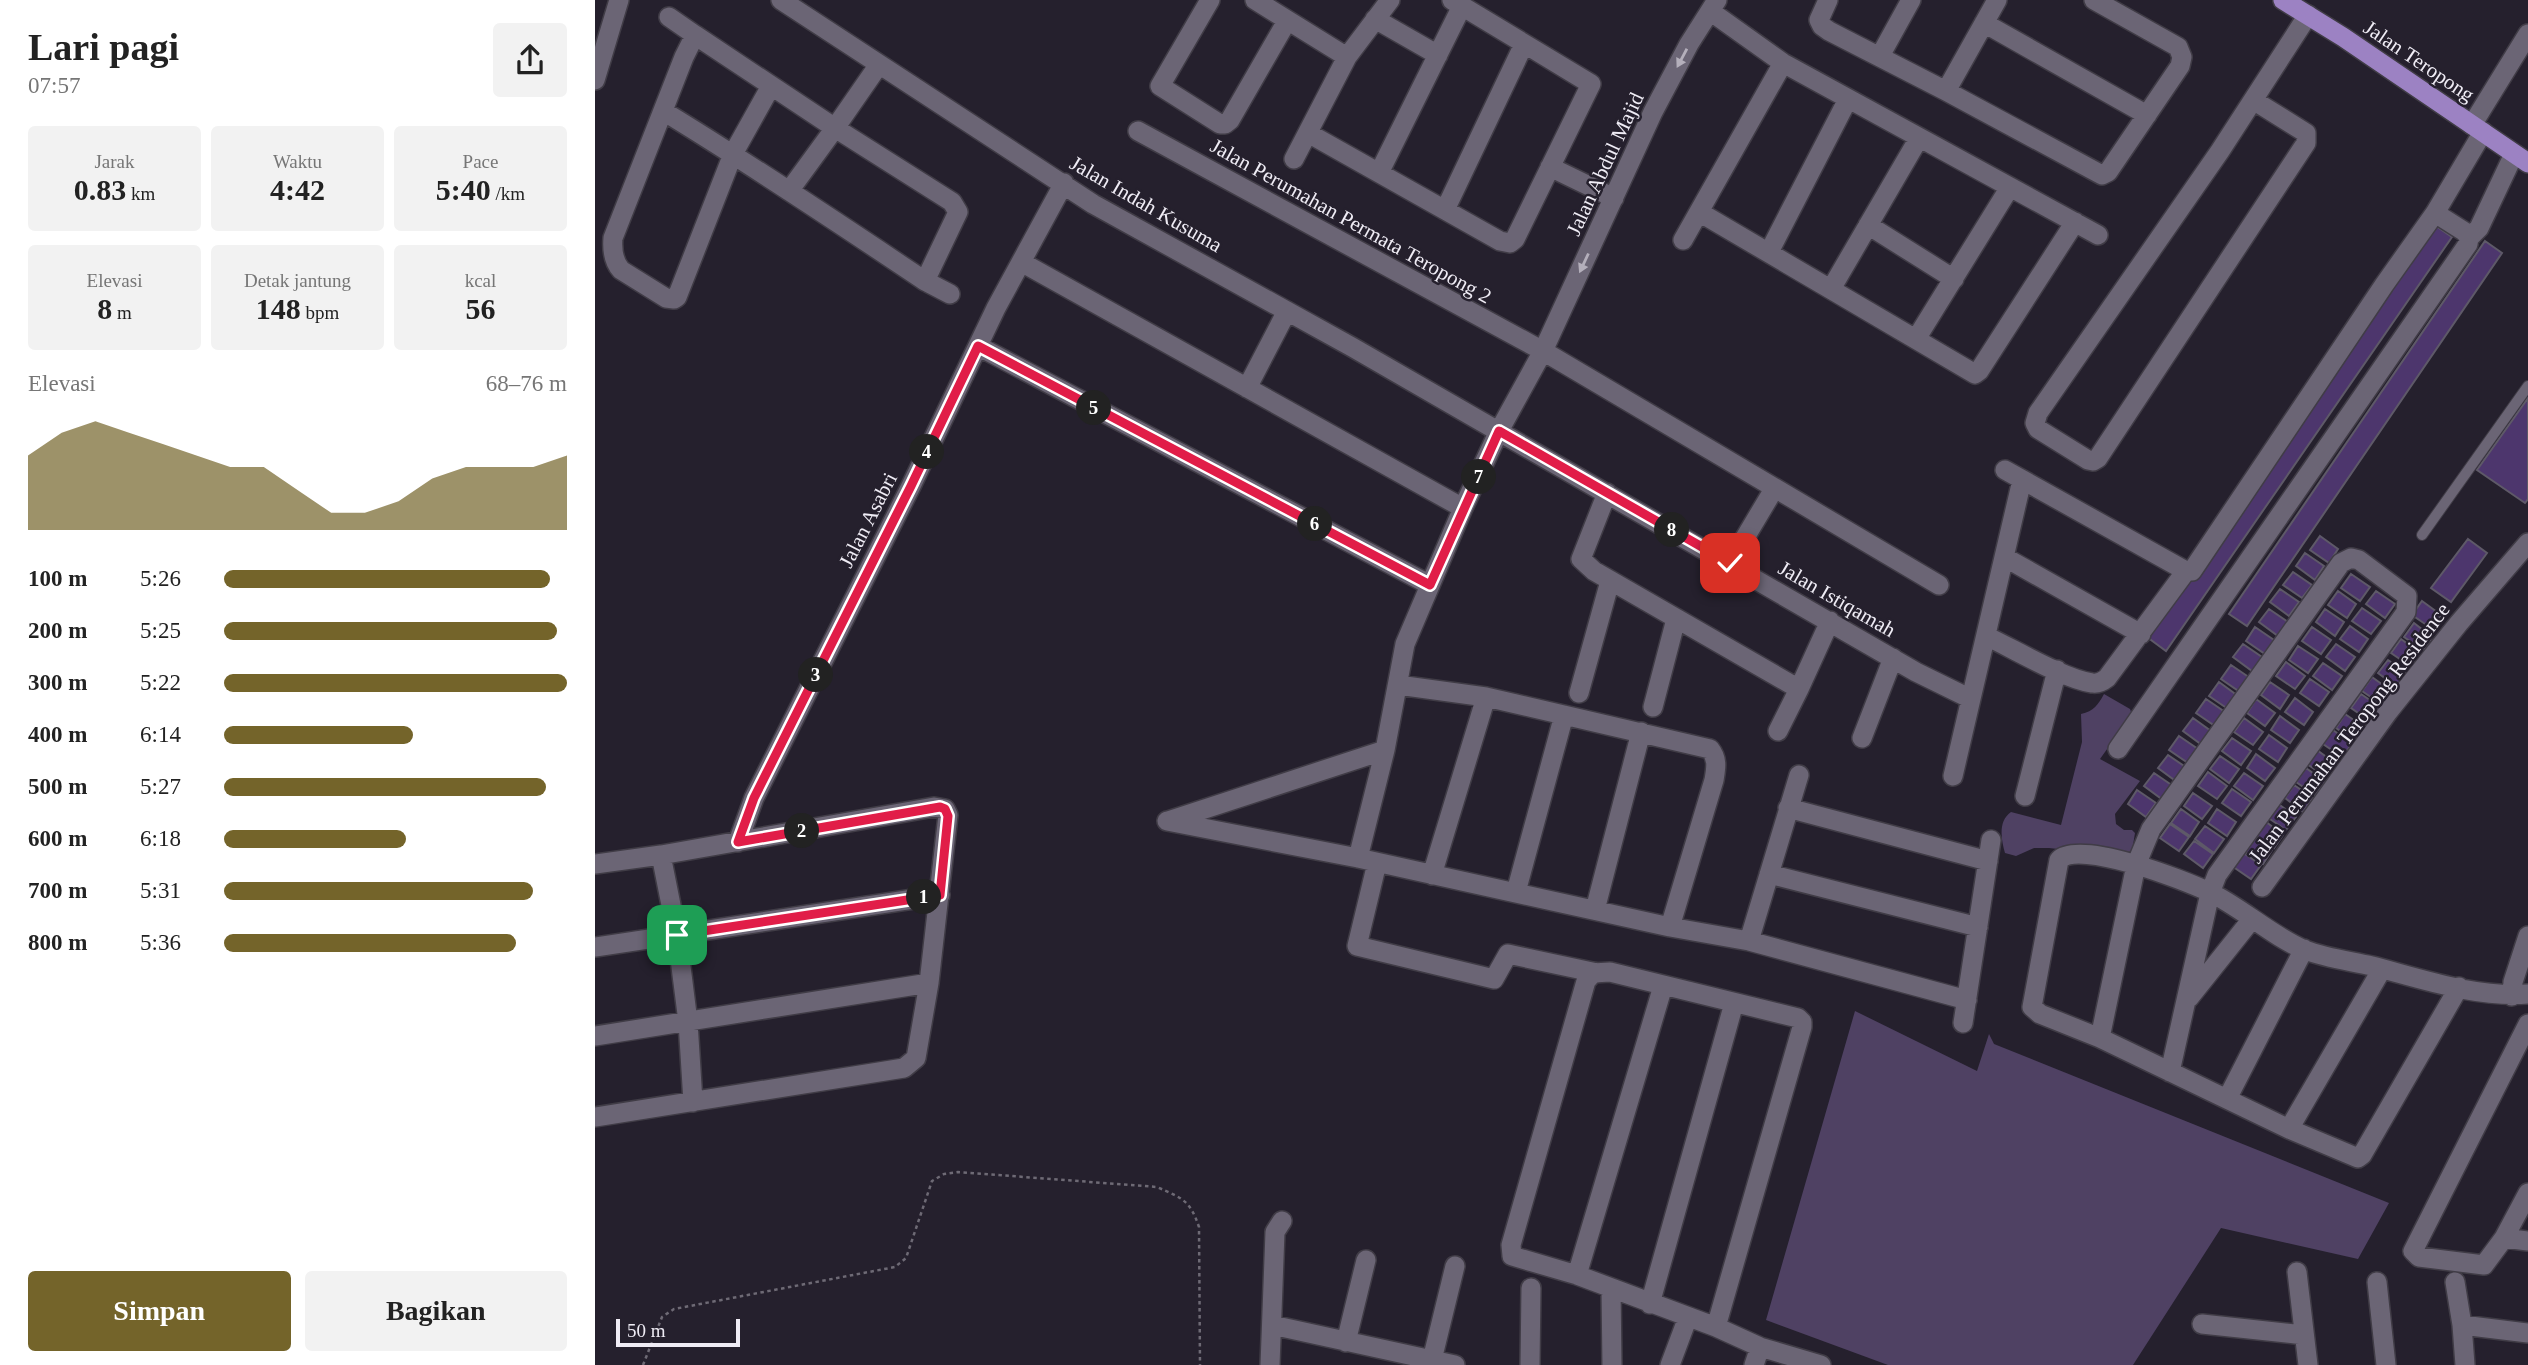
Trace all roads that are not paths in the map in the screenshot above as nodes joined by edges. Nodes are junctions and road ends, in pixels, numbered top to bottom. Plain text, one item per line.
1 (619, 0) edge
2 (781, 0) edge
3 (1210, 0) edge
4 (1255, 0) edge
5 (1390, 0) edge
6 (1828, 0) edge
7 (1911, 0) edge
8 (1997, 0) edge
9 (2094, 0) edge
10 (2283, 0) edge
11 (1457, 3) edge
12 (1714, 6) edge
13 (2308, 15) junction
14 (669, 17) dead end
15 (1375, 19) junction
16 (1287, 21) junction
17 (1984, 23) junction
18 (2528, 33) edge
19 (695, 35) junction
20 (1524, 44) junction
21 (1438, 55) junction
22 (1880, 56) junction
23 (1347, 57) junction
24 (1783, 63) junction
25 (878, 66) junction
26 (597, 68) edge
27 (771, 86) junction
28 (1946, 91) junction
29 (1848, 99) junction
30 (2253, 100) junction
31 (663, 111) junction
32 (2147, 115) junction
33 (835, 128) junction
34 (2477, 128) junction
35 (1138, 131) dead end
36 (1308, 133) junction
37 (1919, 138) junction
38 (733, 154) junction
39 (2521, 158) edge
40 (1294, 159) dead end
41 (1550, 167) junction
42 (1379, 173) junction
43 (1064, 183) junction
44 (2010, 187) junction
45 (789, 191) junction
46 (1614, 198) junction
47 (1445, 210) junction
48 (1699, 212) junction
49 (2435, 213) junction
50 (2075, 222) junction
51 (1868, 225) junction
52 (2098, 235) dead end
53 (2469, 238) junction
54 (1683, 240) dead end
55 (1769, 252) junction
56 (1021, 262) junction
57 (1954, 279) junction
58 (925, 281) junction
59 (1831, 289) junction
60 (950, 294) dead end
61 (1287, 311) junction
62 (1916, 339) junction
63 (978, 346) junction
64 (1542, 351) junction
65 (2528, 386) edge
66 (1247, 388) junction
67 (1499, 431) junction
68 (2005, 470) dead end
69 (2022, 480) junction
70 (1775, 489) junction
71 (1607, 493) junction
72 (1463, 508) junction
73 (2422, 535) dead end
74 (2528, 543) edge
75 (2006, 558) junction
76 (1730, 563) junction
77 (2186, 571) junction
78 (1610, 581) junction
79 (1940, 584) dead end
80 (1430, 585) junction
81 (1676, 619) junction
82 (1830, 621) junction
83 (2141, 634) junction
84 (1986, 636) junction
85 (1893, 658) junction
86 (2057, 670) junction
87 (1398, 685) junction
88 (1799, 689) junction
89 (1579, 693) dead end
90 (1486, 697) junction
91 (1971, 699) junction
92 (1653, 707) dead end
93 (1564, 715) junction
94 (1778, 731) dead end
95 (1641, 732) junction
96 (1861, 738) dead end
97 (2118, 748) dead end
98 (1385, 750) junction
99 (1799, 775) dead end
100 (1953, 776) dead end
101 (2025, 796) dead end
102 (1788, 808) junction
103 (1991, 840) dead end
104 (738, 842) junction
105 (661, 855) junction
106 (1358, 858) junction
107 (1988, 861) junction
108 (1377, 863) junction
109 (595, 864) edge
110 (2136, 865) junction
111 (1769, 874) junction
112 (1432, 875) junction
113 (2262, 887) dead end
114 (1516, 892) junction
115 (2210, 893) junction
116 (940, 895) junction
117 (1595, 910) junction
118 (2252, 919) junction
119 (1670, 927) junction
120 (1978, 927) junction
121 (677, 935) junction
122 (2528, 936) edge
123 (1749, 941) junction
124 (595, 947) edge
125 (2304, 949) junction
126 (2382, 969) junction
127 (1597, 973) junction
128 (929, 983) junction
129 (1663, 986) junction
130 (2459, 988) junction
131 (2520, 995) edge
132 (1967, 1000) junction
133 (2186, 1002) junction
134 (1734, 1003) junction
135 (688, 1023) junction
136 (1963, 1023) dead end
137 (2528, 1024) edge
138 (595, 1036) edge
139 (2100, 1038) junction
140 (2170, 1072) junction
141 (2227, 1099) junction
142 (693, 1101) junction
143 (595, 1117) edge
144 (2289, 1129) junction
145 (2528, 1193) edge
146 (1282, 1221) dead end
147 (2504, 1238) junction
148 (2528, 1241) edge
149 (1366, 1260) dead end
150 (1455, 1266) dead end
151 (2297, 1272) dead end
152 (1577, 1275) junction
153 (2377, 1282) dead end
154 (2455, 1282) dead end
155 (1531, 1287) dead end
156 (1611, 1289) junction
157 (1650, 1304) junction
158 (1688, 1317) junction
159 (2202, 1324) dead end
160 (1272, 1325) junction
161 (2462, 1325) junction
162 (1716, 1327) junction
163 (2528, 1333) edge
164 (2304, 1335) junction
165 (1346, 1342) junction
166 (1757, 1356) edge
167 (1432, 1360) junction
168 (1270, 1365) edge
169 (1455, 1365) edge
170 (1530, 1365) edge
171 (1612, 1365) edge
172 (1670, 1365) edge
173 (1821, 1365) edge
174 (2308, 1365) edge
175 (2386, 1365) edge
176 (2465, 1365) edge

1 - 26 street
2 - 25 street, Jalan Indah Kusuma
3 - 16 street
4 - 16 street
5 - 15 street
6 - 22 street
7 - 22 street
8 - 17 street
9 - 32 street
10 - 13 main road, Jalan Teropong
11 - 20 street
11 - 21 street
12 - 24 street
12 -> 46 street, Jalan Abdul Majid
13 - 30 street
13 - 34 main road, Jalan Teropong
14 - 19 street
15 - 21 street
15 - 23 street
16 - 23 street
17 - 28 street
17 - 32 street
18 - 34 street
19 - 27 street
19 - 31 street
20 - 41 street
20 - 47 street
21 - 42 street
22 - 28 street
23 - 36 street
24 - 29 street
24 - 48 street
25 - 33 street
25 - 43 street, Jalan Indah Kusuma
27 - 33 street
27 - 38 street
28 - 32 street
29 - 37 street
29 - 55 street
30 - 30 street
31 - 38 street
31 - 38 street
33 - 45 street
33 - 58 street
34 - 39 main road, Jalan Teropong
34 - 49 street
35 - 64 street, Jalan Perumahan Permata Teropong 2
36 - 40 street
36 - 42 street
37 - 44 street
37 - 51 street
38 - 45 street
39 - 53 street
41 - 46 street
41 - 47 street
42 - 47 street
43 - 56 street, Jalan Asabri
43 - 61 street, Jalan Indah Kusuma
44 - 50 street
44 - 57 street
45 - 58 street
46 -> 64 street, Jalan Abdul Majid
48 - 54 street
48 - 55 street
49 - 53 street
49 - 77 street
50 - 52 street
50 - 62 street
51 - 57 street
51 - 59 street
53 - 97 street
55 - 59 street
56 - 63 street, Jalan Asabri
56 - 66 street
57 - 62 street
58 - 60 street
59 - 62 street
61 - 66 street
61 - 67 street, Jalan Indah Kusuma
63 - 80 street
63 - 104 street, Jalan Asabri
64 - 67 street, Jalan Abdul Majid
64 - 70 street, Jalan Perumahan Permata Teropong 2
65 - 73 lane
66 - 72 street
67 - 71 street, Jalan Istiqamah
67 - 72 street, Jalan Abdul Majid
68 - 69 street
69 - 75 street
69 - 77 street
70 - 76 street
70 - 79 street, Jalan Perumahan Permata Teropong 2
71 - 76 street, Jalan Istiqamah
71 - 78 street
72 - 80 street, Jalan Abdul Majid
74 - 113 street, Jalan Perumahan Teropong Residence
75 - 83 street
75 - 84 street
76 - 82 street, Jalan Istiqamah
77 - 83 street
78 - 81 street
78 - 89 street
80 - 87 street, Jalan Abdul Majid
81 - 88 street
81 - 92 street
82 - 85 street, Jalan Istiqamah
82 - 88 street
83 - 86 street
84 - 86 street
84 - 91 street
85 - 91 street, Jalan Istiqamah
85 - 96 street
86 - 101 street
87 - 90 street
87 - 98 street, Jalan Abdul Majid
88 - 94 street
90 - 93 street
90 - 112 street
91 - 100 street
93 - 95 street
93 - 114 street
95 - 117 street
95 - 119 street
98 - 106 street, Jalan Abdul Majid
98 - 106 street
99 - 102 street
102 - 107 street
102 - 111 street
103 - 107 street
104 - 105 street
104 - 116 street
105 - 109 street
105 - 121 street
106 - 108 street
107 - 120 street
108 - 112 street
108 - 127 street
110 - 115 street
110 - 115 street
110 - 139 street
110 - 139 street
111 - 120 street
111 - 123 street
112 - 114 street
114 - 117 street
115 - 118 street
115 - 133 street
116 - 121 street
116 - 128 street
117 - 119 street
118 - 125 street
118 - 133 street
119 - 123 street
120 - 132 street
121 - 124 street
121 - 135 street
122 - 131 street
123 - 132 street
125 - 126 street
125 - 141 street
126 - 130 street
126 - 144 street
127 - 129 street
127 - 152 street
128 - 135 street
128 - 142 street
129 - 134 street
129 - 152 street
130 - 131 street
130 - 144 street
132 - 136 street
133 - 140 street
134 - 157 street
134 - 162 street
135 - 138 street
135 - 142 street
137 - 147 street
139 - 140 street
140 - 141 street
141 - 144 street
142 - 143 street
145 - 147 street
146 - 160 street
147 - 148 street
149 - 165 street
150 - 167 street
151 - 164 street
152 - 156 street
153 - 175 street
154 - 161 street
155 - 170 street
156 - 157 street
156 - 171 street
157 - 158 street
158 - 162 street
158 - 172 street
159 - 164 street
160 - 165 street
160 - 168 street
161 - 163 street
161 - 176 street
162 - 166 street
164 - 174 street
165 - 167 street
166 - 173 street
167 - 169 street

